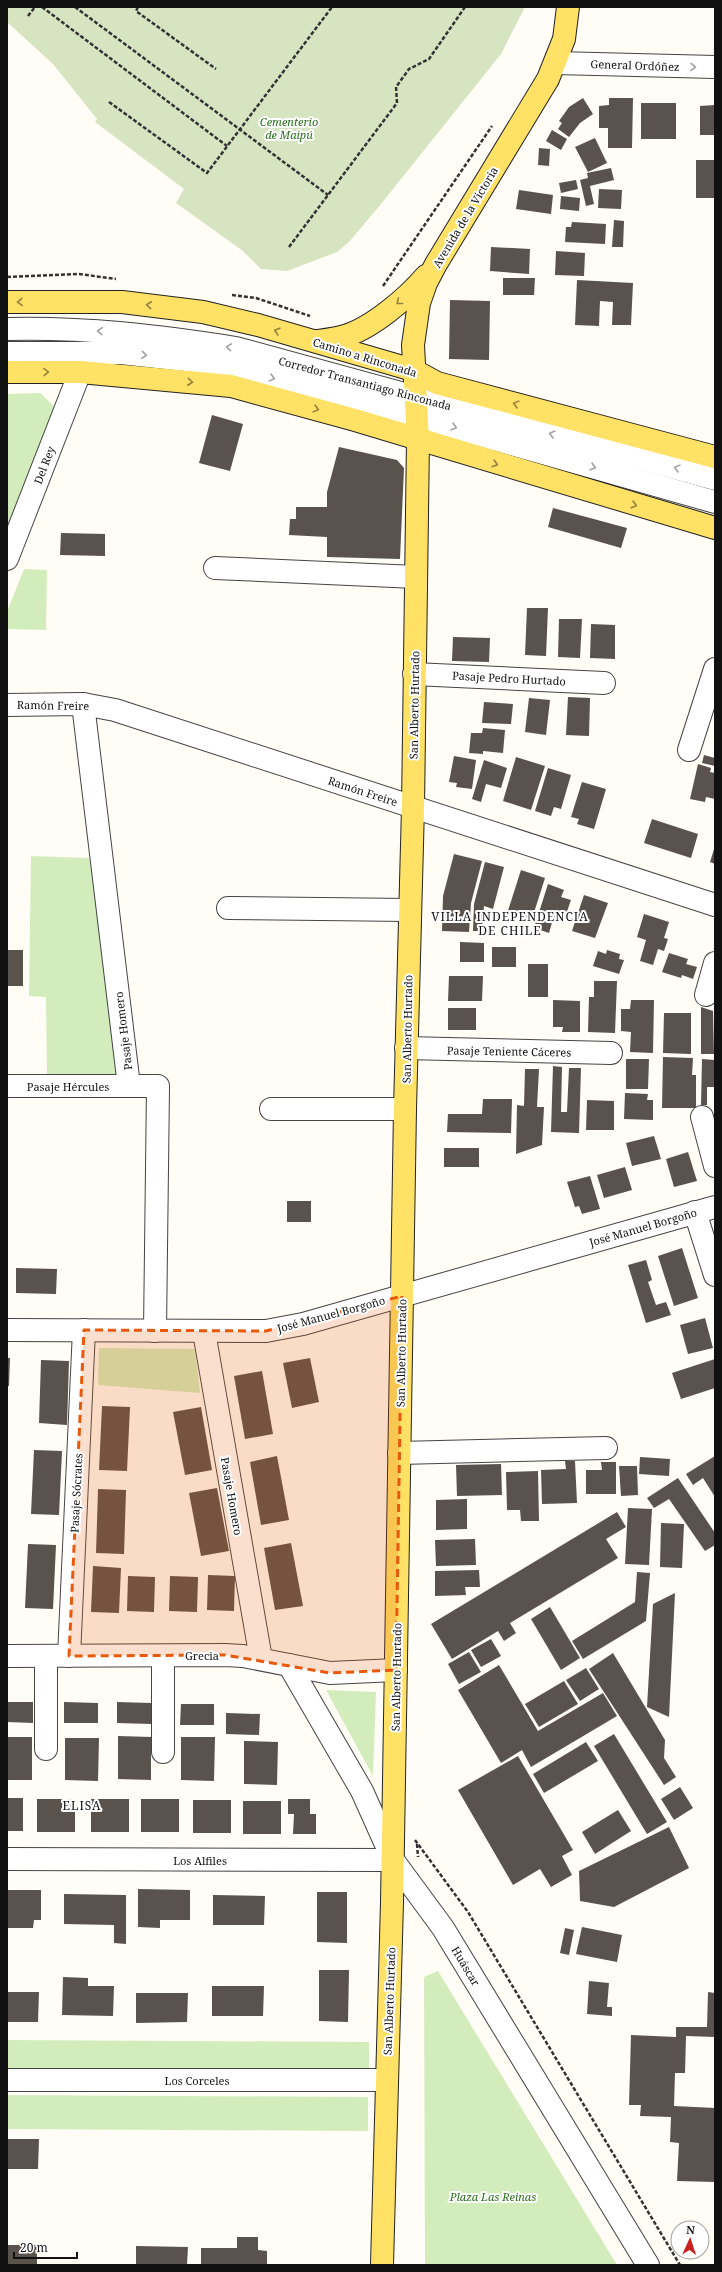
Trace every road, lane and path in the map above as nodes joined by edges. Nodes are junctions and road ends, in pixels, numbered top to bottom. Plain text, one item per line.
1 (35, 7) edge
2 (42, 7) edge
3 (75, 7) edge
4 (138, 7) edge
5 (332, 7) edge
6 (464, 7) edge
7 (568, 7) edge
8 (28, 16) dead end
9 (556, 63) junction
10 (715, 67) edge
11 (216, 69) dead end
12 (109, 102) dead end
13 (493, 124) dead end
14 (239, 130) junction
15 (227, 146) junction
16 (328, 195) junction
17 (289, 247) dead end
18 (436, 264) junction
19 (79, 274) dead end
20 (7, 277) edge
21 (382, 287) dead end
22 (256, 298) dead end
23 (7, 302) edge
24 (318, 318) dead end
25 (7, 329) edge
26 (314, 342) junction
27 (88, 352) junction
28 (7, 353) edge
29 (413, 370) junction
30 (7, 372) edge
31 (80, 372) junction
32 (158, 378) junction
33 (416, 406) junction
34 (418, 440) junction
35 (715, 457) edge
36 (715, 478) edge
37 (715, 502) edge
38 (715, 528) edge
39 (7, 558) edge
40 (215, 568) dead end
41 (416, 577) junction
42 (715, 669) edge
43 (414, 674) junction
44 (604, 683) dead end
45 (83, 704) junction
46 (7, 705) edge
47 (689, 750) dead end
48 (413, 807) junction
49 (715, 905) edge
50 (228, 908) dead end
51 (409, 910) junction
52 (715, 963) edge
53 (706, 995) dead end
54 (406, 1048) junction
55 (611, 1053) dead end
56 (7, 1086) edge
57 (129, 1086) junction
58 (271, 1109) dead end
59 (405, 1109) junction
60 (702, 1117) dead end
61 (715, 1166) edge
62 (705, 1210) edge
63 (715, 1275) edge
64 (402, 1296) junction
65 (7, 1330) edge
66 (84, 1330) junction
67 (155, 1331) junction
68 (204, 1332) junction
69 (606, 1448) dead end
70 (399, 1454) junction
71 (7, 1656) edge
72 (46, 1656) junction
73 (69, 1656) junction
74 (163, 1656) junction
75 (261, 1659) junction
76 (289, 1665) junction
77 (396, 1670) junction
78 (46, 1749) dead end
79 (163, 1752) dead end
80 (417, 1843) dead end
81 (7, 1859) edge
82 (393, 1860) junction
83 (7, 2080) edge
84 (386, 2080) junction
85 (382, 2265) edge
86 (648, 2265) edge
87 (680, 2265) edge

1 - 8 path
2 - 15 path
3 - 14 path
4 - 11 path
5 - 14 path
6 - 16 path
7 - 9 main road, Avenida de la Victoria
9 -> 10 street, General Ordóñez
9 - 18 main road, Avenida de la Victoria
12 - 15 path
13 - 21 path
14 - 15 path
14 - 16 path
16 - 17 path
18 -> 26 main road
18 - 29 main road, Avenida de la Victoria
19 - 20 path
22 - 24 path
26 -> 23 main road, Camino a Rinconada
33 -> 25 street, Corredor Transantiago Rinconada
26 - 29 main road, Camino a Rinconada
27 - 28 street, Corredor Transantiago Rinconada
27 - 32 street, Corredor Transantiago Rinconada
27 -> 33 street, Corredor Transantiago Rinconada
29 - 33 main road, Avenida de la Victoria
35 -> 29 main road, Camino a Rinconada
30 -> 31 main road
31 - 32 main road
31 - 39 street, Del Rey
32 -> 34 main road
33 - 34 main road, Avenida de la Victoria
36 -> 33 street, Corredor Transantiago Rinconada
33 -> 37 street, Corredor Transantiago Rinconada
34 -> 38 main road
34 - 41 main road, San Alberto Hurtado
40 - 41 street
41 - 43 main road, San Alberto Hurtado
42 - 47 street
43 - 44 street, Pasaje Pedro Hurtado
43 - 48 main road, San Alberto Hurtado
45 - 46 street, Ramón Freire
45 - 48 street, Ramón Freire
45 - 57 street, Pasaje Homero
48 - 49 street, Ramón Freire
48 - 51 main road, San Alberto Hurtado
50 - 51 street
51 - 54 main road, San Alberto Hurtado
52 - 53 street
54 - 55 street, Pasaje Teniente Cáceres
54 - 59 main road, San Alberto Hurtado
56 - 57 street, Pasaje Hércules
57 - 67 street, Pasaje Homero
58 - 59 street
59 - 64 main road, San Alberto Hurtado
60 - 61 street
62 - 63 street
62 - 64 street, José Manuel Borgoño
64 - 68 street, José Manuel Borgoño
64 - 70 main road, San Alberto Hurtado
65 - 66 street, José Manuel Borgoño
66 - 67 street, José Manuel Borgoño
66 - 73 street, Pasaje Sócrates
67 - 68 street, José Manuel Borgoño
68 - 75 street, Pasaje Homero
69 - 70 street
70 - 77 main road, San Alberto Hurtado
71 - 72 street, Grecia
72 - 73 street, Grecia
72 - 78 street
73 - 74 street, Grecia
74 - 75 street, Grecia
74 - 79 street
75 - 76 street, Grecia
76 - 77 street, Grecia
76 - 82 street, Huáscar
77 - 82 main road, San Alberto Hurtado
80 - 87 path
81 - 82 street, Los Alfiles
82 - 84 main road, San Alberto Hurtado
82 - 86 street, Huáscar
83 - 84 street, Los Corceles
84 - 85 main road, San Alberto Hurtado

